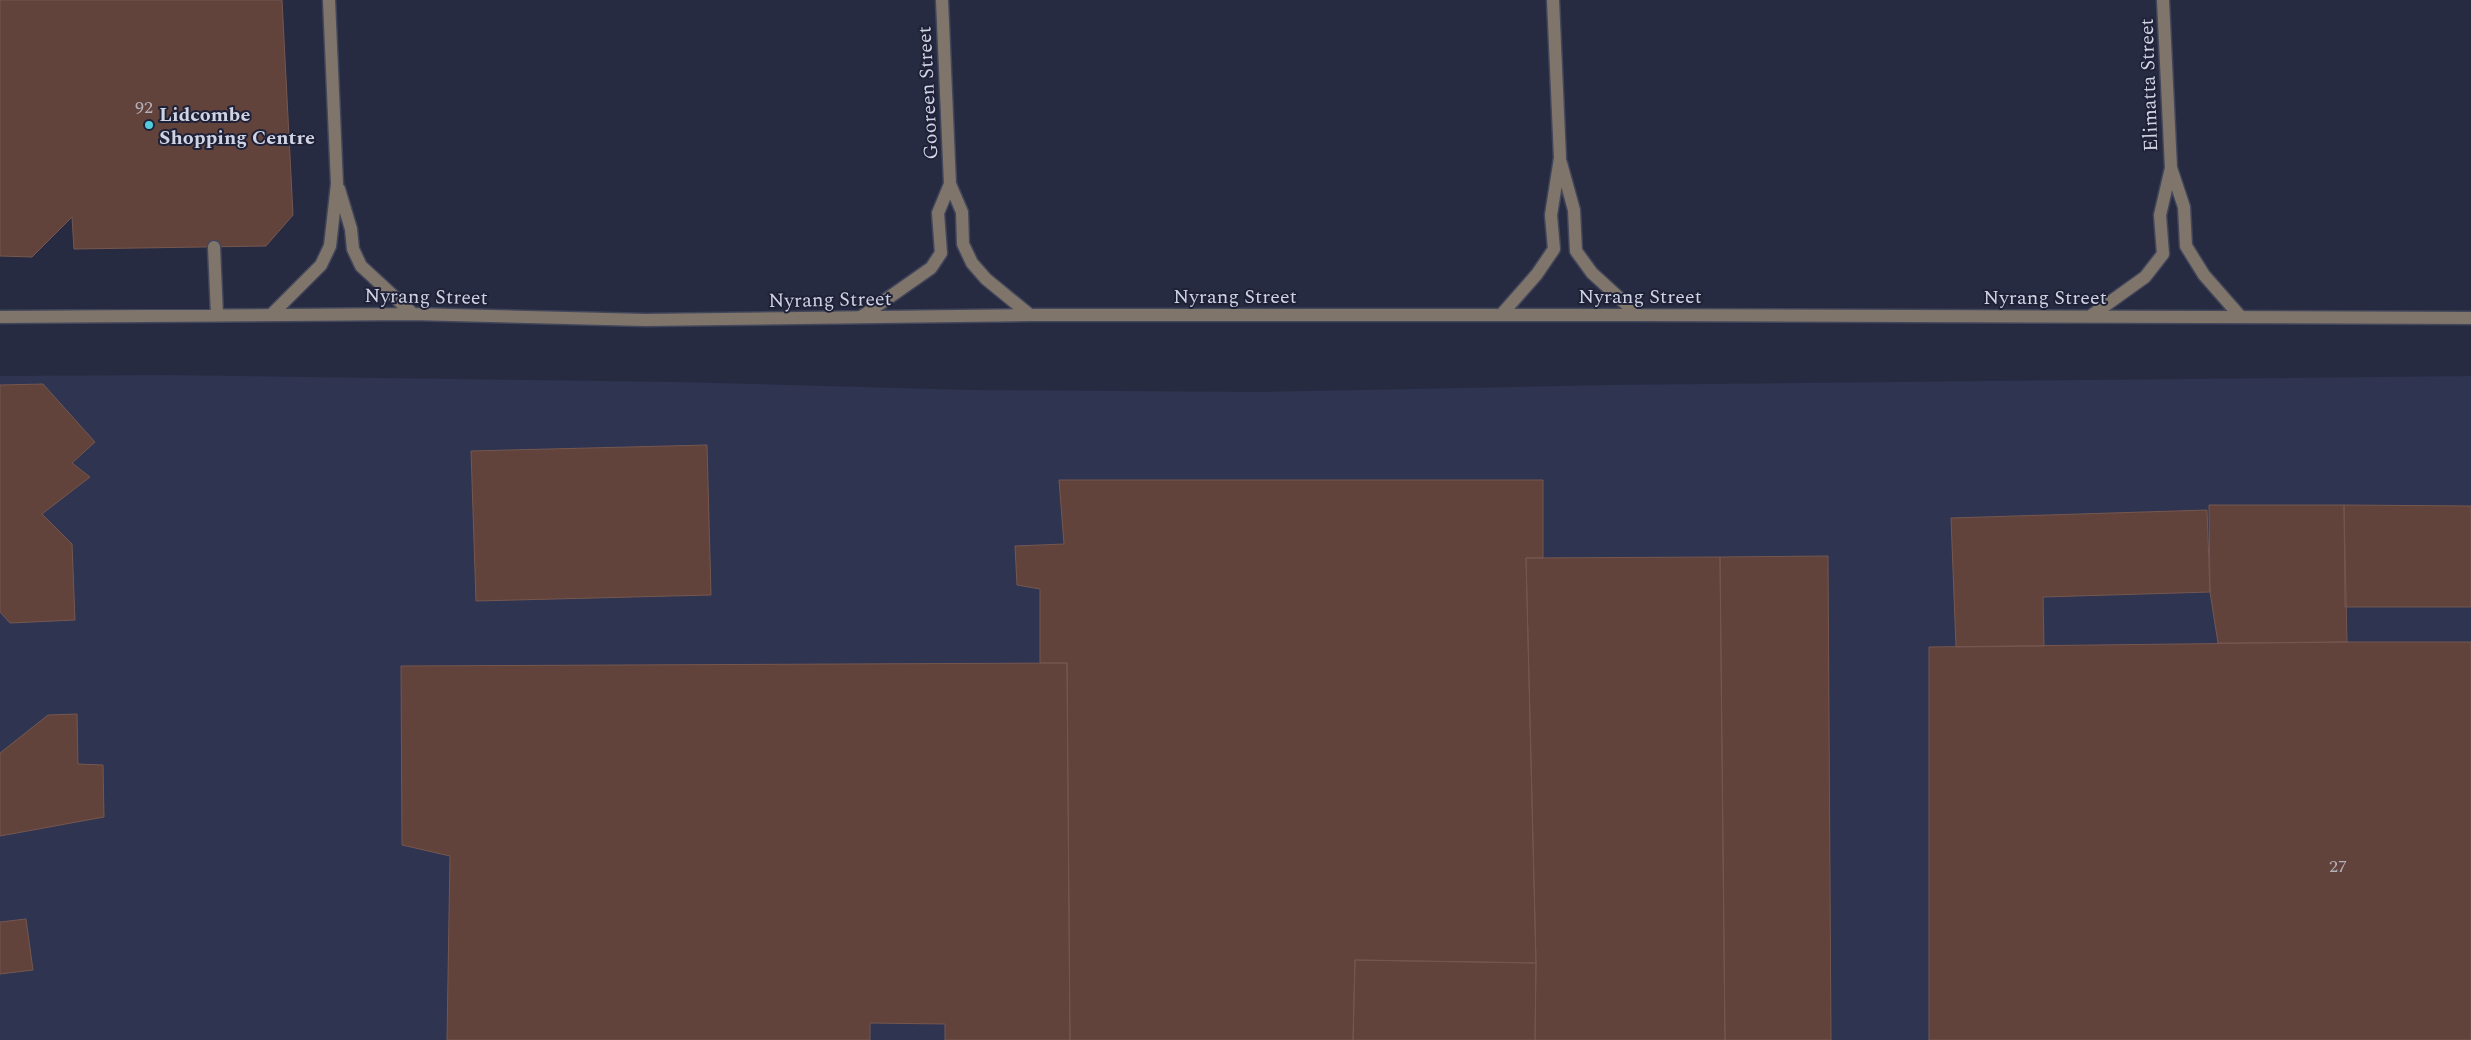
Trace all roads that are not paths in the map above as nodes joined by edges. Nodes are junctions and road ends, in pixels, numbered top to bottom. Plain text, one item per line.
1 (330, 0) edge
2 (942, 0) edge
3 (1553, 0) edge
4 (2164, 0) edge
5 (1560, 158) junction
6 (2171, 168) junction
7 (337, 184) junction
8 (950, 184) junction
9 (214, 247) dead end
10 (413, 314) junction
11 (217, 315) junction
12 (270, 315) junction
13 (1030, 315) junction
14 (1500, 315) junction
15 (1638, 315) junction
16 (2092, 315) junction
17 (2240, 316) junction
18 (0, 317) edge
19 (861, 317) junction
20 (2471, 318) edge

1 - 7 street
2 - 8 street, Gooreen Street
3 - 5 street
4 - 6 street, Elimatta Street
5 - 14 street
5 - 15 street
6 - 16 street, Elimatta Street
6 - 17 street, Elimatta Street
7 - 10 street
7 - 12 street
8 - 13 street, Gooreen Street
8 - 19 street, Gooreen Street
9 - 11 street
10 - 12 street, Nyrang Street
10 - 19 street, Nyrang Street
11 - 12 street, Nyrang Street
11 - 18 street, Nyrang Street
13 - 14 street, Nyrang Street
13 - 19 street, Nyrang Street
14 - 15 street, Nyrang Street
15 - 16 street, Nyrang Street
16 - 17 street, Nyrang Street
17 - 20 street, Nyrang Street

